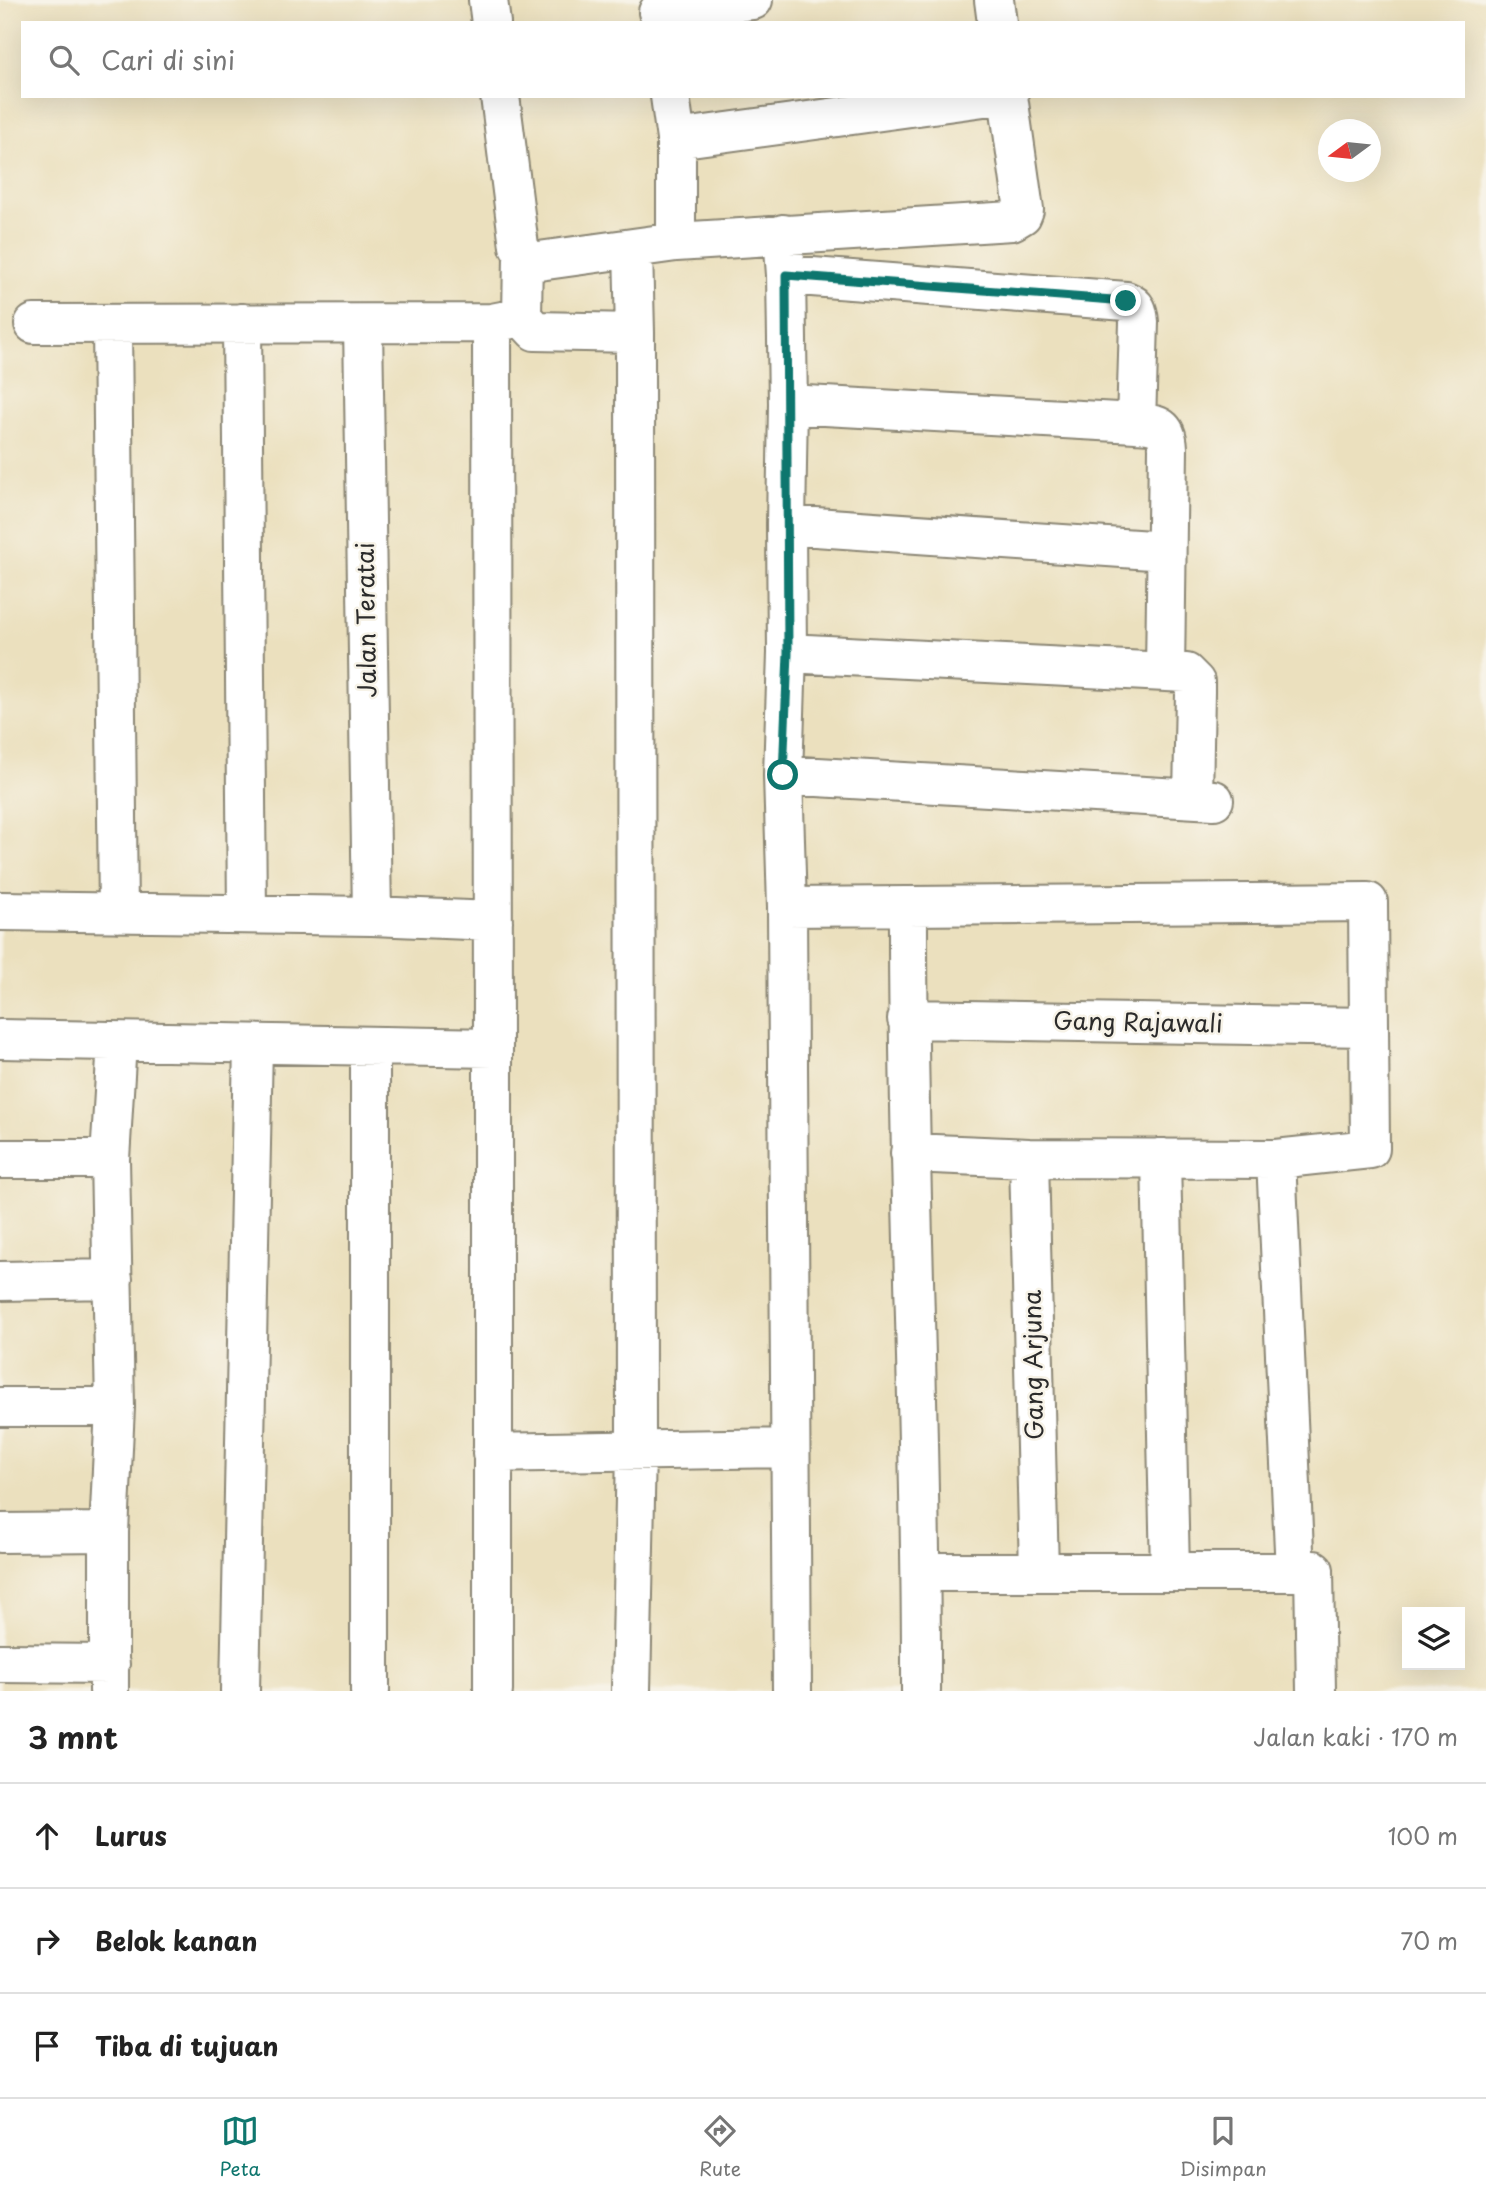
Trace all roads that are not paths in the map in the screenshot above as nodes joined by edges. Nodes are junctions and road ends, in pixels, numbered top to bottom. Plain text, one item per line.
1 (488, 0) edge
2 (753, 0) edge
3 (994, 0) edge
4 (658, 11) edge
5 (491, 21) edge
6 (998, 21) edge
7 (500, 98) edge
8 (670, 98) edge
9 (976, 98) edge
10 (1008, 98) edge
11 (676, 139) junction
12 (783, 234) junction
13 (676, 242) junction
14 (633, 248) junction
15 (523, 255) junction
16 (786, 275) junction
17 (507, 320) junction
18 (242, 323) junction
19 (34, 324) dead end
20 (112, 324) junction
21 (363, 324) junction
22 (635, 333) junction
23 (788, 404) junction
24 (1136, 423) junction
25 (786, 525) junction
26 (1166, 551) junction
27 (788, 653) junction
28 (1164, 672) junction
29 (783, 775) junction
30 (908, 906) junction
31 (787, 907) junction
32 (0, 911) edge
33 (118, 913) junction
34 (247, 914) junction
35 (372, 916) junction
36 (493, 921) junction
37 (908, 1020) junction
38 (1368, 1027) junction
39 (0, 1039) edge
40 (117, 1042) junction
41 (253, 1044) junction
42 (370, 1046) junction
43 (493, 1048) junction
44 (910, 1153) junction
45 (1029, 1158) junction
46 (1161, 1158) junction
47 (0, 1159) edge
48 (110, 1159) junction
49 (1276, 1159) junction
50 (113, 1279) junction
51 (0, 1281) edge
52 (0, 1407) edge
53 (115, 1407) junction
54 (789, 1448) junction
55 (636, 1450) junction
56 (492, 1453) junction
57 (108, 1532) junction
58 (0, 1533) edge
59 (922, 1572) junction
60 (1038, 1572) junction
61 (1170, 1572) junction
62 (1295, 1572) junction
63 (0, 1663) edge
64 (109, 1677) edge
65 (240, 1691) edge
66 (370, 1691) edge
67 (493, 1691) edge
68 (631, 1691) edge
69 (792, 1691) edge
70 (921, 1691) edge
71 (1316, 1691) edge

1 - 5 street
2 - 4 street
3 - 6 street
7 - 15 street
8 - 11 street
9 - 11 street
10 - 12 street
11 - 13 street
12 - 13 street
12 - 16 street
13 - 14 street
14 - 15 street
14 - 22 street
15 - 17 street
16 - 23 street
16 - 24 street
17 - 21 street
17 - 22 street
17 - 36 street
18 - 20 street
18 - 21 street
18 - 34 street
19 - 20 street
20 - 33 street
21 - 35 street, Jalan Teratai
22 - 55 street
23 - 24 street
23 - 25 street
24 - 26 street
25 - 26 street
25 - 27 street
26 - 28 street
27 - 28 street
27 - 29 street
28 - 29 street
29 - 31 street
30 - 31 street
30 - 37 street
30 - 38 street
31 - 54 street
32 - 33 street
33 - 34 street
34 - 35 street
35 - 36 street
36 - 43 street
37 - 38 street, Gang Rajawali
37 - 44 street
38 - 49 street
39 - 40 street
40 - 41 street
40 - 48 street
41 - 42 street
41 - 65 street
42 - 43 street
42 - 66 street
43 - 56 street
44 - 45 street
44 - 59 street
45 - 46 street
45 - 60 street, Gang Arjuna
46 - 49 street
46 - 61 street
47 - 48 street
48 - 50 street
49 - 62 street
50 - 51 street
50 - 53 street
52 - 53 street
53 - 57 street
54 - 55 street
54 - 69 street
55 - 56 street
55 - 68 street
56 - 67 street
57 - 58 street
57 - 64 street
59 - 60 street
59 - 70 street
60 - 61 street
61 - 62 street
62 - 71 street
63 - 64 street

